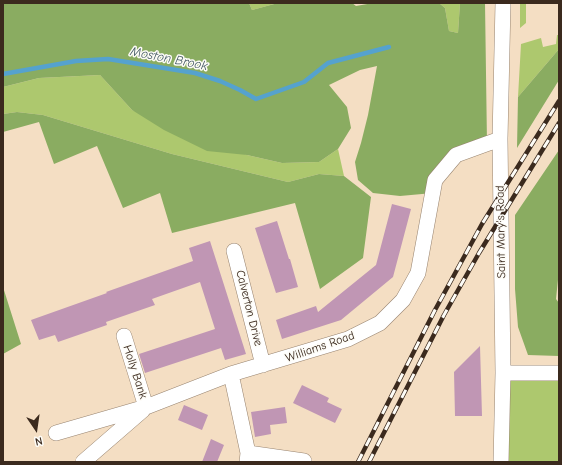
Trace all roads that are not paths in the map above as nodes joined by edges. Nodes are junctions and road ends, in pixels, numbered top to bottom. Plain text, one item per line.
1 (503, 3) edge
2 (500, 139) junction
3 (234, 251) dead end
4 (124, 336) dead end
5 (263, 365) junction
6 (503, 373) junction
7 (559, 373) edge
8 (231, 374) junction
9 (146, 407) junction
10 (56, 433) dead end
11 (248, 458) edge
12 (304, 461) dead end
13 (83, 462) edge
14 (501, 462) edge

1 - 2 street, Saint Mary's Road
2 - 5 street, Williams Road
2 - 6 street, Saint Mary's Road
3 - 5 street, Calverton Drive
4 - 9 street, Holly Bank
5 - 8 street, Williams Road
6 - 7 street
6 - 14 street, Saint Mary's Road
8 - 9 street, Williams Road
8 - 11 street
9 - 10 street, Williams Road
9 - 13 street
11 - 12 street

